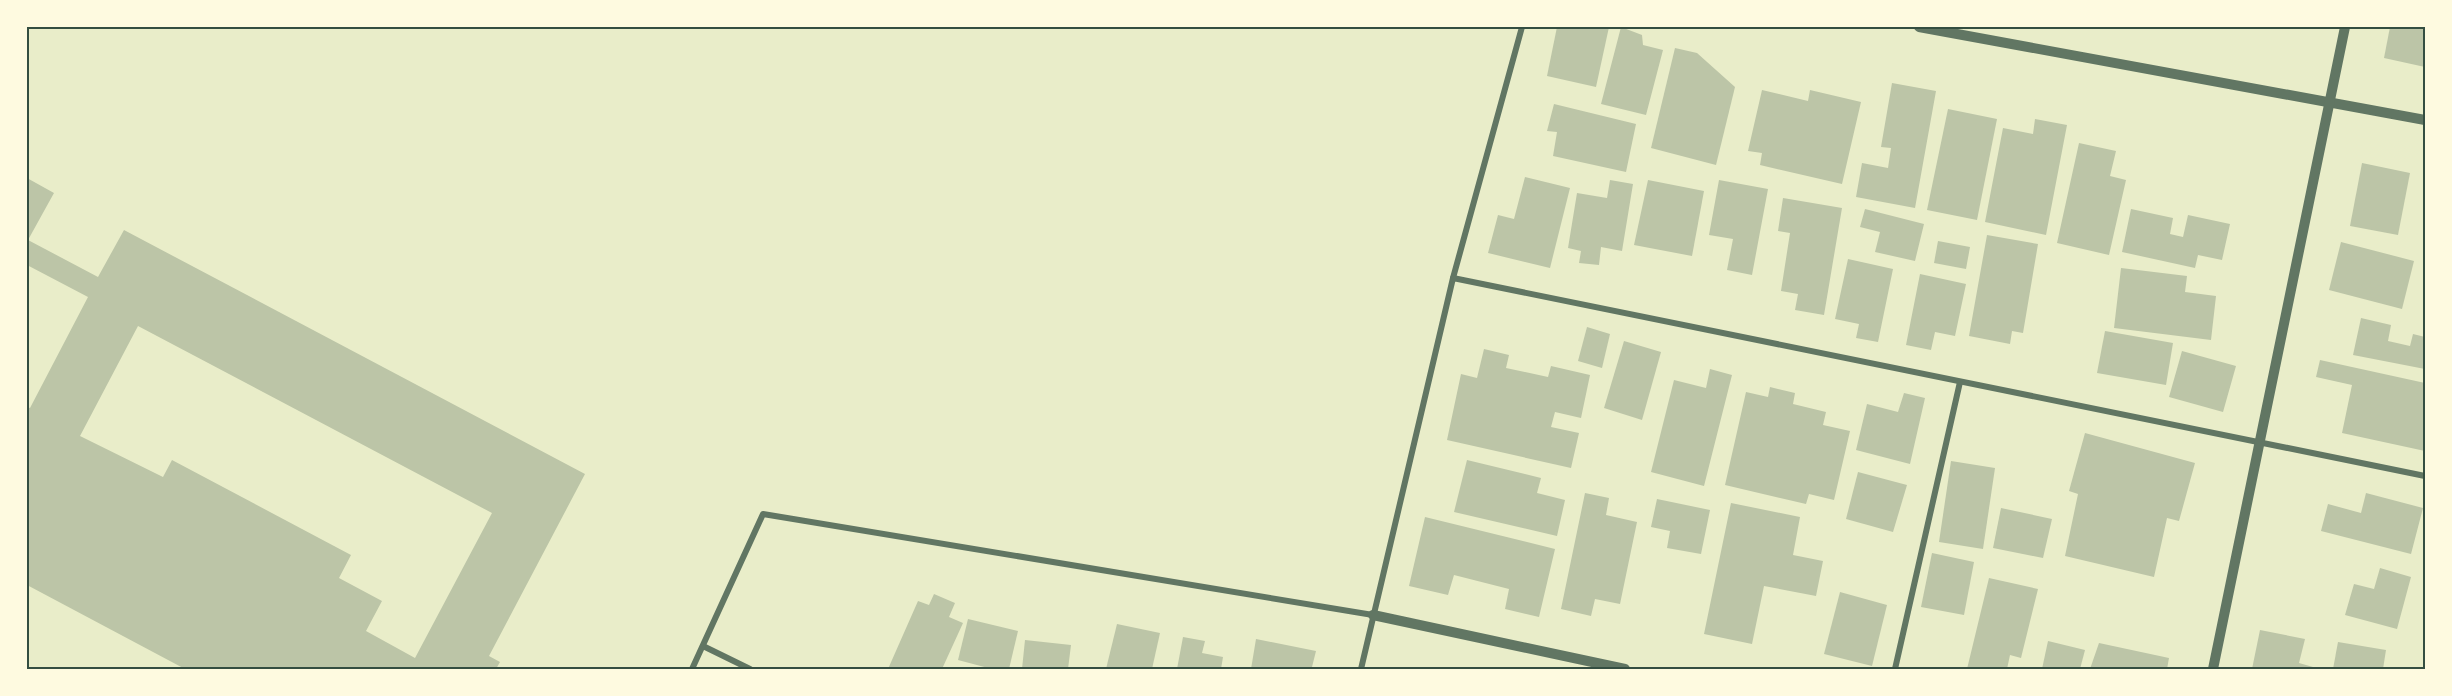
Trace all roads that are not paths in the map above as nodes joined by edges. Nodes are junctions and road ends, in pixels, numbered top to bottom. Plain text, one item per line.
1 (1522, 27) edge
2 (1919, 27) edge
3 (2345, 27) edge
4 (2331, 103) junction
5 (2425, 120) edge
6 (1453, 278) junction
7 (1960, 382) junction
8 (2258, 444) junction
9 (2425, 476) edge
10 (1373, 615) junction
11 (703, 646) junction
12 (692, 669) edge
13 (750, 669) edge
14 (1361, 669) edge
15 (1625, 669) edge
16 (1895, 669) edge
17 (2213, 669) edge

1 - 6 street
2 - 4 street
3 - 4 street
4 - 5 street
4 - 8 street
6 - 7 street
6 - 10 street
7 - 8 street
7 - 16 street
8 - 9 street
8 - 17 street
10 - 11 street
10 - 14 street
10 - 15 street
11 - 12 street
11 - 13 street

